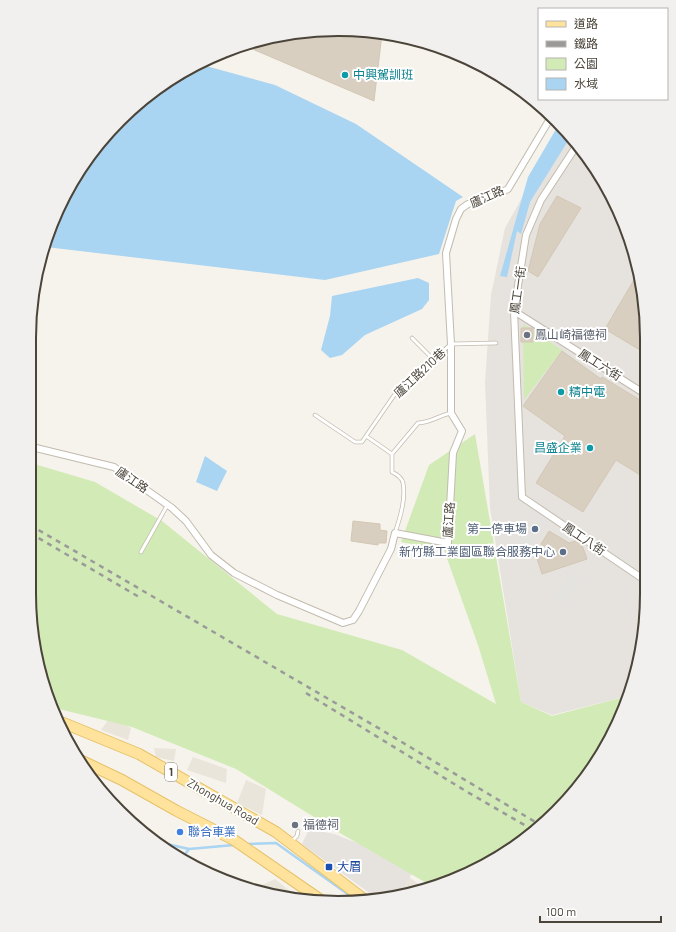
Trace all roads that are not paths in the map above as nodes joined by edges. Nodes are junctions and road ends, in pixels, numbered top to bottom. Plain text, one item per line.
1 (548, 121) edge
2 (574, 149) edge
3 (514, 311) junction
4 (412, 338) dead end
5 (496, 343) dead end
6 (451, 344) junction
7 (433, 359) junction
8 (640, 391) edge
9 (451, 413) junction
10 (315, 415) dead end
11 (366, 436) junction
12 (36, 448) edge
13 (392, 454) junction
14 (522, 497) joint
15 (168, 504) junction
16 (395, 533) junction
17 (141, 552) dead end
18 (640, 576) edge
19 (65, 724) edge
20 (89, 765) edge
21 (298, 831) dead end
22 (294, 840) junction
23 (311, 894) edge
24 (359, 895) edge

1 - 6 street, 廬江路
2 - 3 street, 鳳工一街
3 - 8 street, 鳳工六街
3 - 14 street, 鳳工一街
4 - 7 lane
5 - 6 lane
6 - 7 lane, 廬江路210巷
6 - 9 street, 廬江路
7 - 11 lane, 廬江路210巷
9 - 13 lane
9 - 16 street, 廬江路
10 - 11 lane
11 - 13 lane
12 - 15 street, 廬江路
13 - 16 lane
14 - 18 street, 鳳工八街
15 - 16 street, 廬江路
15 - 17 lane
19 - 22 main road, Zhonghua Road / 1
20 - 23 main road
21 - 22 lane
22 - 24 main road, 1

